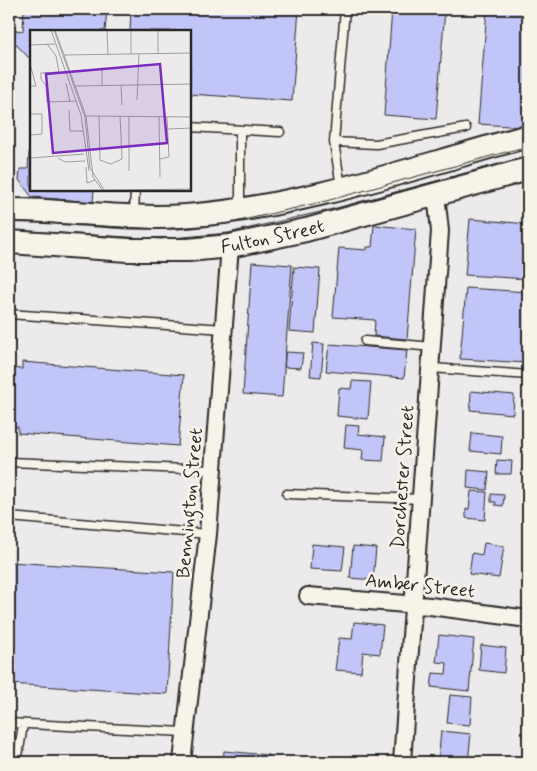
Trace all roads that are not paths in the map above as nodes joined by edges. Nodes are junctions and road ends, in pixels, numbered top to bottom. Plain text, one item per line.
1 (345, 9) edge
2 (191, 127) edge
3 (466, 128) dead end
4 (240, 130) junction
5 (280, 132) dead end
6 (528, 136) edge
7 (334, 142) junction
8 (528, 169) edge
9 (341, 187) junction
10 (135, 191) edge
11 (436, 194) junction
12 (9, 210) edge
13 (240, 210) junction
14 (134, 216) junction
15 (9, 242) edge
16 (230, 246) junction
17 (9, 314) edge
18 (224, 329) junction
19 (365, 341) dead end
20 (432, 346) junction
21 (432, 368) junction
22 (528, 375) edge
23 (9, 462) edge
24 (213, 470) junction
25 (287, 494) dead end
26 (422, 499) junction
27 (9, 517) edge
28 (208, 534) junction
29 (308, 596) dead end
30 (414, 604) junction
31 (528, 619) edge
32 (9, 723) edge
33 (23, 725) junction
34 (184, 732) junction
35 (17, 762) edge
36 (182, 762) edge
37 (402, 762) edge

1 - 7 lane
2 - 4 lane
3 - 7 lane
4 - 5 lane
4 - 13 lane
6 - 9 main road, Fulton Street
7 - 9 lane
8 - 11 main road, Fulton Street
9 - 13 main road, Fulton Street
10 - 14 lane
11 - 16 main road, Fulton Street
11 - 20 street, Dorchester Street
12 - 14 main road, Fulton Street
13 - 14 main road, Fulton Street
15 - 16 main road, Fulton Street
16 - 18 street, Bennington Street
17 - 18 lane
18 - 24 street, Bennington Street
19 - 20 lane
20 - 21 street, Dorchester Street
21 - 22 lane
21 - 26 street, Dorchester Street
23 - 24 lane
24 - 28 street, Bennington Street
25 - 26 lane
26 - 30 street, Dorchester Street
27 - 28 lane
28 - 34 street, Bennington Street
29 - 30 street, Amber Street
30 - 31 street, Amber Street
30 - 37 street, Dorchester Street
32 - 33 lane
33 - 34 lane
33 - 35 lane
34 - 36 street, Bennington Street

